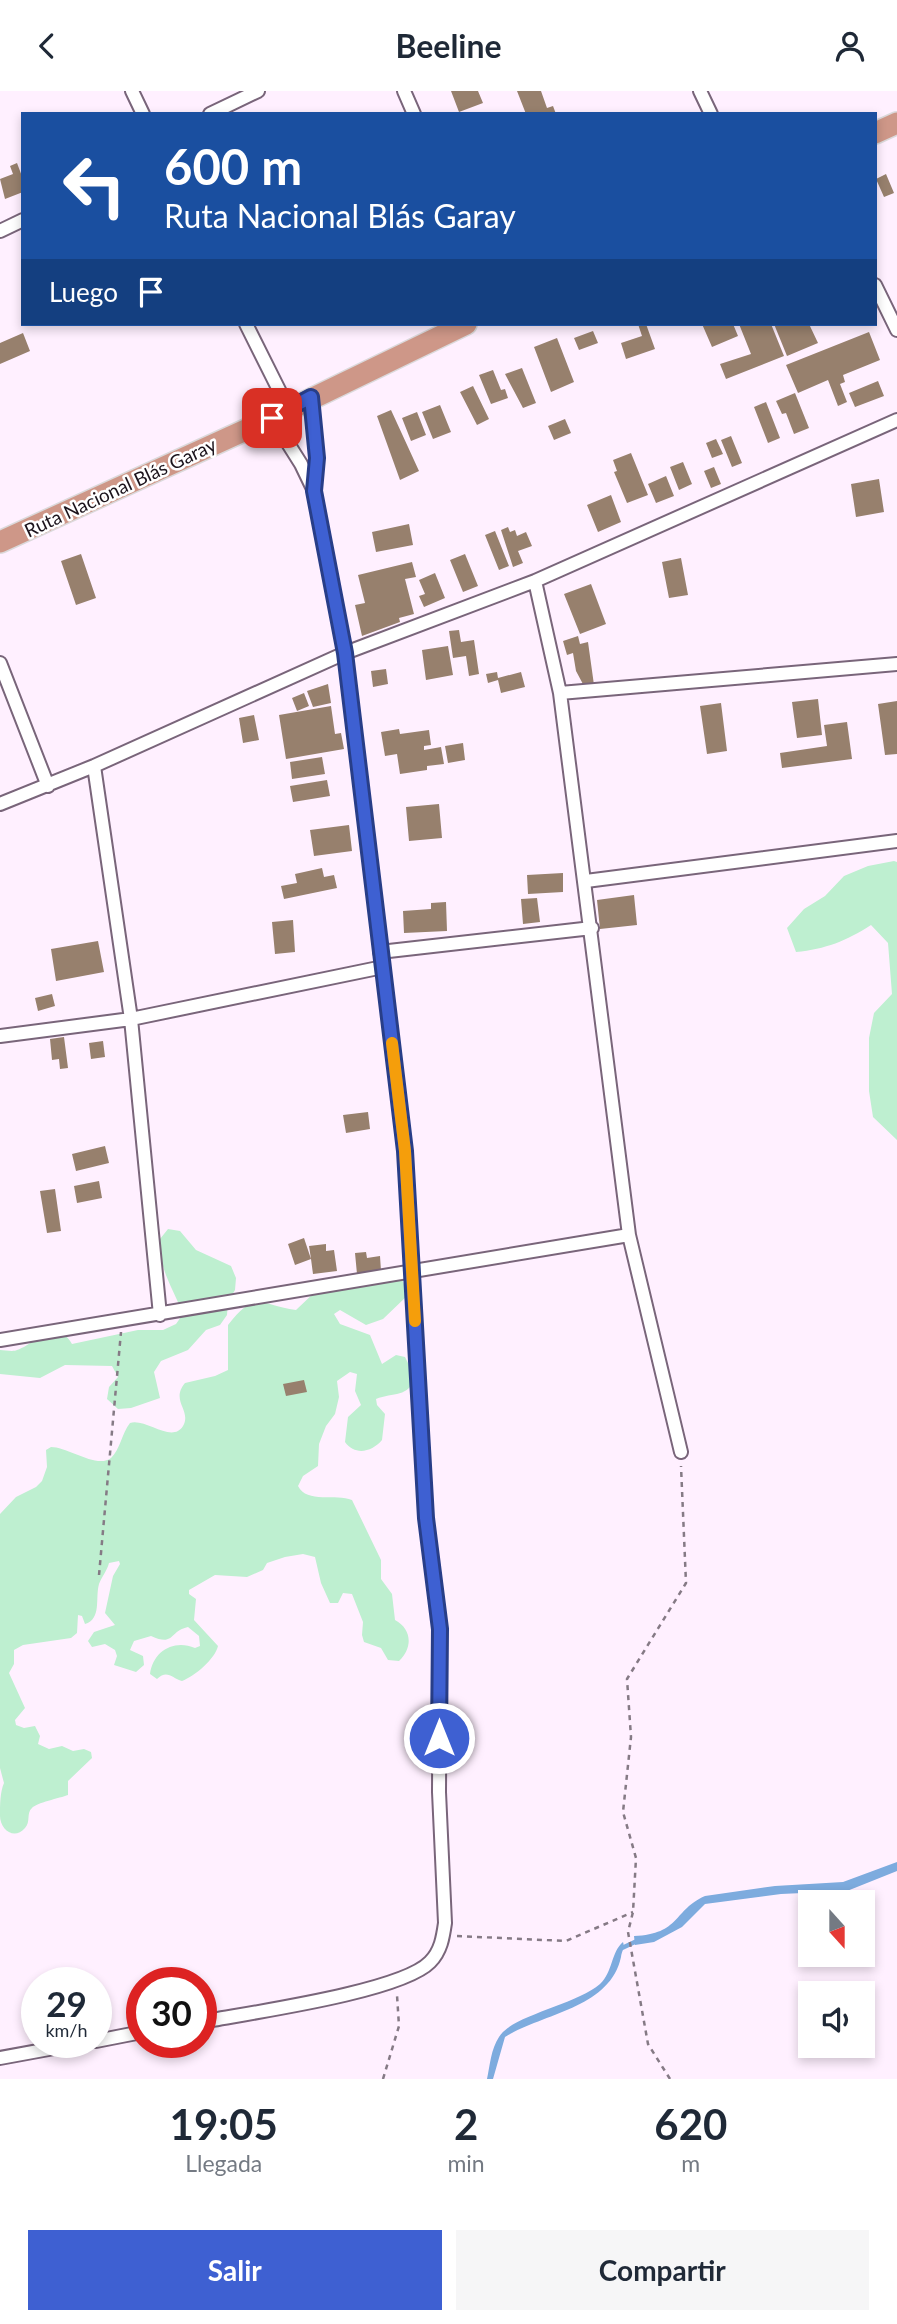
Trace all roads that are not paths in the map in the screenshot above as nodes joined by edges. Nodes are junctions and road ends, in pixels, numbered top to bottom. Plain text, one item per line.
1 (132, 91) edge
2 (258, 91) edge
3 (404, 91) edge
4 (700, 91) edge
5 (142, 112) edge
6 (214, 112) edge
7 (413, 112) edge
8 (710, 112) edge
9 (897, 123) edge
10 (877, 132) edge
11 (21, 221) edge
12 (0, 231) edge
13 (877, 289) edge
14 (247, 326) edge
15 (462, 326) edge
16 (897, 330) edge
17 (311, 397) junction
18 (280, 413) junction
19 (897, 420) edge
20 (314, 491) junction
21 (0, 542) edge
22 (536, 581) junction
23 (345, 653) junction
24 (0, 663) edge
25 (897, 664) edge
26 (560, 694) junction
27 (94, 766) junction
28 (48, 786) junction
29 (0, 804) edge
30 (897, 841) edge
31 (586, 881) junction
32 (592, 928) junction
33 (380, 952) junction
34 (383, 967) junction
35 (131, 1019) junction
36 (0, 1036) edge
37 (629, 1235) junction
38 (413, 1273) junction
39 (160, 1315) junction
40 (0, 1340) edge
41 (681, 1452) road end
42 (217, 2019) edge
43 (21, 2054) edge
44 (0, 2058) edge

1 - 5 street
2 - 6 street
3 - 7 street
4 - 8 street
9 - 10 highway
11 - 12 street
13 - 16 street
14 - 18 street
15 - 17 highway, Ruta Nacional Blás Garay
17 - 18 highway, Ruta Nacional Blás Garay
17 - 20 street
18 - 20 street
18 - 21 highway, Ruta Nacional Blás Garay
19 - 22 street
20 - 23 street
22 - 23 street
22 - 26 street
23 - 27 street
23 - 33 street
24 - 28 street
25 - 26 street
26 - 31 street
27 - 28 street
27 - 35 street
28 - 29 street
30 - 31 street
31 - 32 street
32 - 33 street
32 - 37 street
33 - 34 street
34 - 35 street
34 - 38 street
35 - 36 street
35 - 39 street
37 - 38 street
37 - 41 street
38 - 39 street
38 - 42 street
39 - 40 street
43 - 44 street

